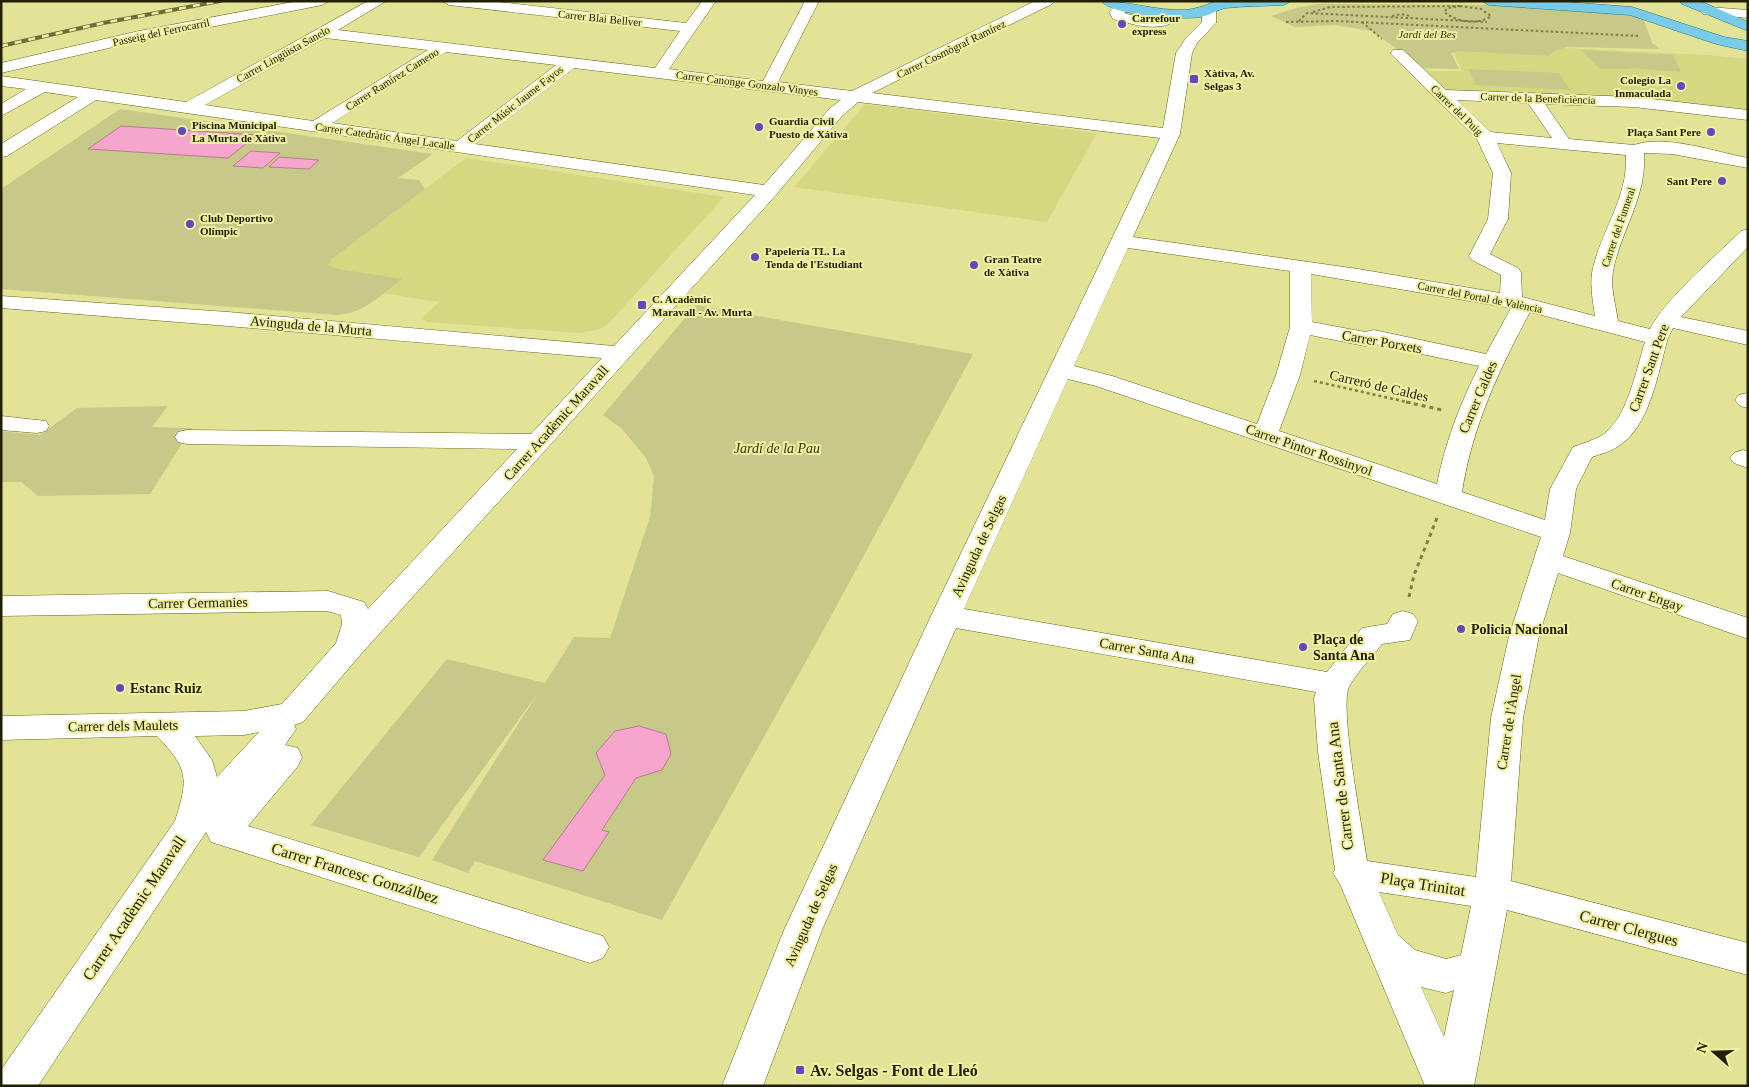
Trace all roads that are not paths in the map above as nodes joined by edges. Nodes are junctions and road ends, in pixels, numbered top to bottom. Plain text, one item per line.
1 (322, 1) edge
2 (379, 1) edge
3 (449, 1) edge
4 (593, 1) edge
5 (709, 1) edge
6 (812, 1) edge
7 (1047, 1) edge
8 (1092, 1) edge
9 (1284, 1) edge
10 (1489, 1) edge
11 (1687, 1) edge
12 (1580, 4) edge
13 (1116, 5) edge
14 (1218, 5) edge
15 (1608, 5) edge
16 (1022, 7) edge
17 (1708, 11) junction
18 (1175, 14) joint
19 (1748, 14) edge
20 (578, 16) junction
21 (690, 28) junction
22 (1748, 28) edge
23 (322, 32) junction
24 (1748, 46) edge
25 (444, 47) junction
26 (1398, 53) road end
27 (570, 62) junction
28 (1, 68) edge
29 (659, 73) junction
30 (1, 81) edge
31 (768, 86) junction
32 (42, 87) junction
33 (94, 94) junction
34 (1442, 94) junction
35 (855, 96) junction
36 (1532, 97) junction
37 (1653, 105) junction
38 (188, 108) junction
39 (1, 111) edge
40 (1748, 115) edge
41 (316, 126) junction
42 (1171, 134) junction
43 (1487, 137) junction
44 (1561, 138) dead end
45 (460, 147) junction
46 (1672, 148) junction
47 (1, 152) edge
48 (1635, 154) junction
49 (1748, 163) edge
50 (769, 191) junction
51 (1122, 241) junction
52 (1745, 241) edge
53 (1300, 268) junction
54 (1, 302) edge
55 (1518, 303) junction
56 (1607, 324) junction
57 (1301, 327) junction
58 (1662, 329) junction
59 (1748, 338) edge
60 (620, 353) junction
61 (1492, 362) junction
62 (1062, 370) junction
63 (1, 423) edge
64 (37, 426) dead end
65 (1265, 435) junction
66 (187, 437) dead end
67 (539, 442) junction
68 (1448, 496) junction
69 (1551, 547) junction
70 (1, 606) edge
71 (946, 616) junction
72 (1403, 622) road end
73 (1748, 630) edge
74 (350, 646) junction
75 (1332, 691) junction
76 (292, 714) junction
77 (166, 726) junction
78 (1, 728) edge
79 (275, 755) dead end
80 (191, 825) junction
81 (1352, 873) junction
82 (1502, 891) junction
83 (1384, 946) junction
84 (590, 947) dead end
85 (1748, 958) edge
86 (1478, 966) junction
87 (14, 1086) edge
88 (742, 1086) edge
89 (1446, 1086) edge
90 (1454, 1086) edge

1 - 28 street, Passeig del Ferrocarril
2 - 23 street, Carrer Lingüista Sanelo
3 - 20 street, Carrer Blai Bellver
4 - 20 street
5 - 21 street
6 - 31 street
7 - 16 street, Carrer Cosmògraf Ramírez
8 - 13 main road
9 - 14 main road
10 - 12 main road
11 - 17 main road
12 - 15 main road
13 - 18 street
14 - 18 main road
14 - 42 street, Avinguda de Selgas
15 - 24 main road
16 - 35 street, Carrer Cosmògraf Ramírez
17 - 19 street
17 - 22 main road
20 - 21 street, Carrer Blai Bellver
21 - 29 street
23 - 25 street, Carrer Canonge Gonzalo Vinyes
23 - 38 street, Carrer Lingüista Sanelo
25 - 27 street, Carrer Canonge Gonzalo Vinyes
25 - 41 street, Carrer Ramírez Cameno
26 - 34 street, Carrer del Puig
27 - 29 street, Carrer Canonge Gonzalo Vinyes
27 - 45 street, Carrer Músic Jaume Fayos
29 - 31 street, Carrer Canonge Gonzalo Vinyes
30 - 32 street, Carrer Catedràtic Ángel Lacalle
31 - 35 street, Carrer Canonge Gonzalo Vinyes
32 - 33 street, Carrer Catedràtic Ángel Lacalle
32 - 39 street
33 - 38 street, Carrer Catedràtic Ángel Lacalle
33 - 47 street
34 - 36 street, Carrer de la Beneficiència
34 - 43 street, Carrer del Puig
35 - 42 street, Carrer Canonge Gonzalo Vinyes
35 - 50 street, Carrer Acadèmic Maravall
36 - 37 street, Carrer de la Beneficiència
36 - 44 street
37 - 40 street
37 - 46 street
38 - 41 street, Carrer Catedràtic Ángel Lacalle
41 - 45 street, Carrer Catedràtic Ángel Lacalle
42 - 51 street, Avinguda de Selgas
43 - 48 street
43 - 55 street, Carrer del Puig
45 - 50 street, Carrer Catedràtic Ángel Lacalle
46 - 48 street
46 - 49 street
48 - 56 street, Carrer del Fumeral
50 - 60 street, Carrer Acadèmic Maravall
51 - 53 street, Carrer del Portal de València
51 - 62 street, Avinguda de Selgas
52 - 58 street, Carrer Sant Pere
53 - 55 street, Carrer del Portal de València
53 - 57 street
54 - 60 street, Avinguda de la Murta
55 - 56 street, Carrer del Portal de València
55 - 61 street, Carrer Caldes
56 - 58 street, Carrer del Portal de València
57 - 61 street, Carrer Porxets
57 - 65 street
58 - 59 street, Carrer del Portal de València
58 - 69 street, Carrer Sant Pere
60 - 67 street, Carrer Acadèmic Maravall
61 - 68 street, Carrer Caldes
62 - 65 street, Carrer Pintor Rossinyol
62 - 71 street, Avinguda de Selgas
63 - 64 street
65 - 68 street, Carrer Pintor Rossinyol
66 - 67 street
67 - 74 street, Carrer Acadèmic Maravall
68 - 69 street, Carrer Pintor Rossinyol
69 - 73 street, Carrer Engay
69 - 82 street, Carrer de l'Àngel
70 - 74 street, Carrer Germanies
71 - 75 street, Carrer Santa Ana
71 - 88 street, Avinguda de Selgas
72 - 75 street
74 - 76 street, Carrer Acadèmic Maravall
75 - 81 street, Carrer de Santa Ana
76 - 77 street, Carrer dels Maulets
76 - 80 street, Carrer Acadèmic Maravall
77 - 78 street, Carrer dels Maulets
77 - 80 street, Carrer Acadèmic Maravall
79 - 84 street, Carrer Francesc Gonzálbez
80 - 87 street, Carrer Acadèmic Maravall
81 - 82 street, Plaça Trinitat
81 - 83 street, Carrer de Santa Ana
82 - 85 street, Carrer Clergues
82 - 86 street, Carrer de l'Àngel
83 - 86 street
83 - 89 street, Carrer de Santa Ana
86 - 90 street, Carrer de l'Àngel

